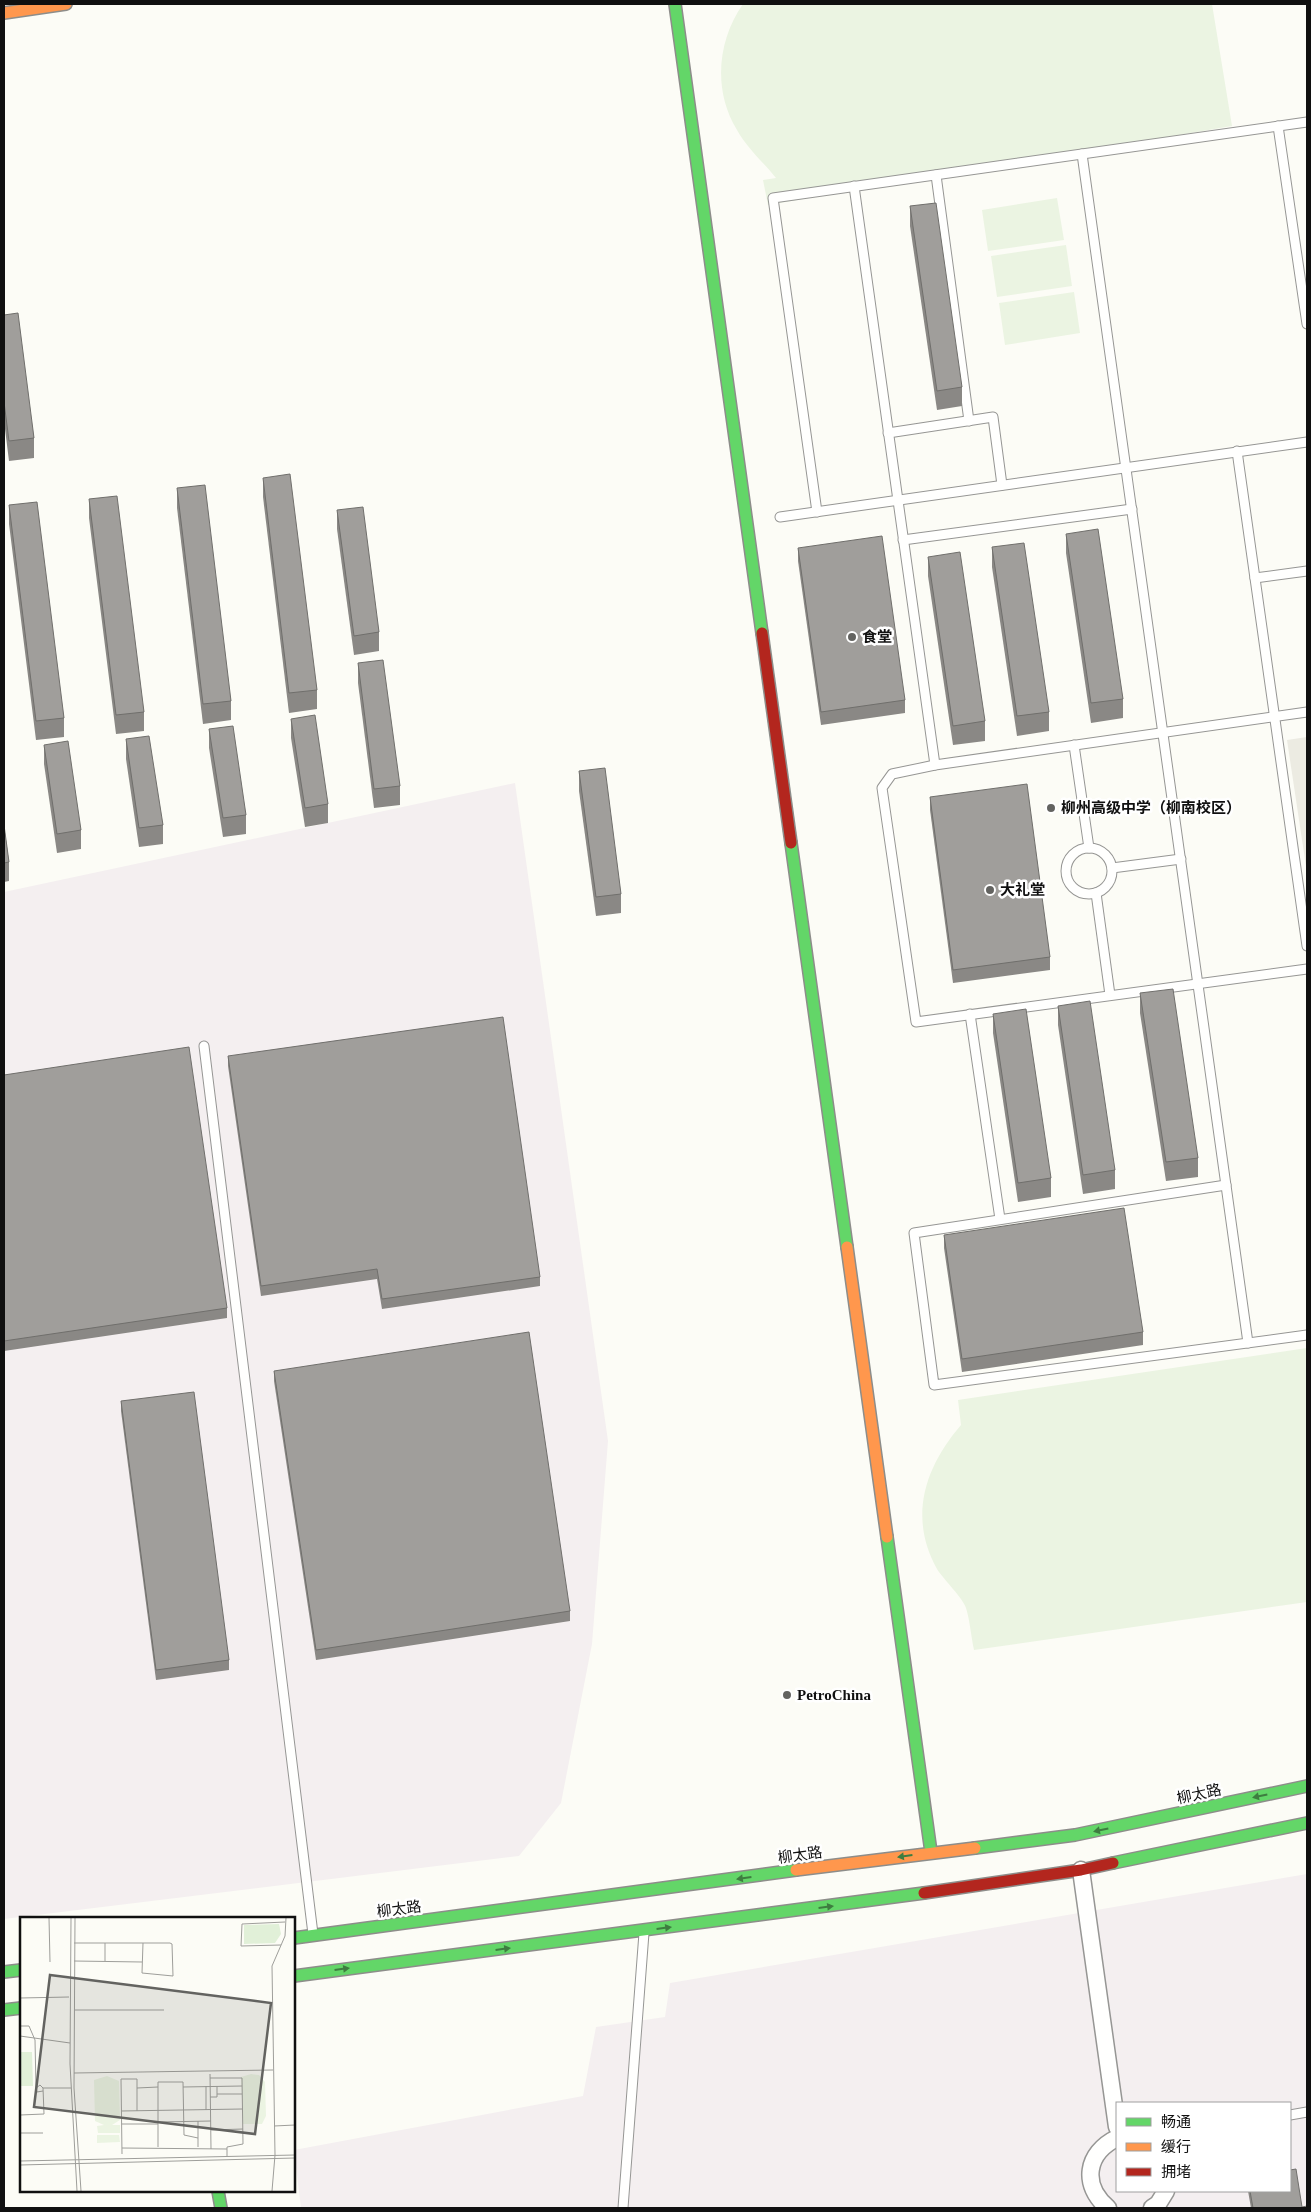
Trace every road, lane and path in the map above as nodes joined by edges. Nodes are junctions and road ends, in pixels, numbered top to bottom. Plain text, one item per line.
1 (66, 4) edge
2 (674, 4) edge
3 (4, 13) edge
4 (1307, 122) edge
5 (1278, 126) junction
6 (1082, 154) junction
7 (936, 175) junction
8 (854, 186) junction
9 (1307, 324) edge
10 (969, 421) junction
11 (888, 433) junction
12 (1307, 442) edge
13 (1237, 451) junction
14 (1126, 468) junction
15 (1002, 485) junction
16 (898, 500) junction
17 (1132, 509) junction
18 (817, 512) junction
19 (780, 517) dead end
20 (904, 540) junction
21 (1307, 570) edge
22 (1255, 578) junction
23 (1307, 712) edge
24 (1275, 717) junction
25 (1163, 732) junction
26 (1074, 745) junction
27 (935, 765) junction
28 (1089, 848) junction
29 (1181, 859) junction
30 (1112, 868) junction
31 (1096, 893) junction
32 (1307, 946) edge
33 (1307, 969) edge
34 (1198, 984) junction
35 (1110, 995) junction
36 (970, 1014) junction
37 (204, 1046) dead end
38 (1226, 1186) junction
39 (1000, 1219) junction
40 (1307, 1334) edge
41 (1248, 1343) junction
42 (1307, 1786) edge
43 (1307, 1823) edge
44 (931, 1852) junction
45 (1081, 1870) junction
46 (644, 1930) junction
47 (314, 1935) junction
48 (295, 1938) edge
49 (20, 1970) edge
50 (4, 1972) edge
51 (295, 1976) edge
52 (20, 2008) edge
53 (4, 2010) edge
54 (1307, 2112) edge
55 (1291, 2115) edge
56 (1116, 2120) edge
57 (1116, 2138) edge
58 (218, 2192) edge
59 (1165, 2192) edge
60 (221, 2208) edge
61 (622, 2208) edge
62 (1108, 2208) edge
63 (1152, 2208) edge

1 - 3 main road
2 - 44 main road
4 - 5 lane
5 - 6 lane
5 - 9 lane
6 - 7 lane
6 - 14 lane
7 - 8 lane
7 - 10 lane
8 - 11 lane
8 - 18 lane
10 - 11 lane
10 - 15 lane
11 - 16 lane
12 - 13 lane
13 - 14 lane
13 - 22 lane
14 - 15 lane
14 - 17 lane
15 - 16 lane
16 - 18 lane
16 - 20 lane
17 - 20 lane
17 - 25 lane
18 - 19 lane
20 - 27 lane
21 - 22 lane
22 - 24 lane
23 - 24 lane
24 - 25 lane
24 - 32 lane
25 - 26 lane
25 - 29 lane
26 - 27 lane
26 - 28 lane
27 - 36 lane
28 - 30 lane
28 - 31 lane
29 - 30 lane
29 - 34 lane
30 - 31 lane
31 - 35 lane
33 - 34 lane
34 - 35 lane
34 - 38 lane
35 - 36 lane
36 - 39 lane
37 - 47 lane
38 - 39 lane
38 - 41 lane
39 - 41 lane
40 - 41 lane
42 -> 44 main road, 柳太路
43 - 45 main road
44 -> 47 main road, 柳太路
46 -> 45 main road
45 - 56 street
51 -> 46 main road
46 - 61 lane
47 - 48 main road, 柳太路
49 - 50 main road
52 - 53 main road
54 - 55 lane
57 - 62 street
58 - 60 main road
59 - 63 street

